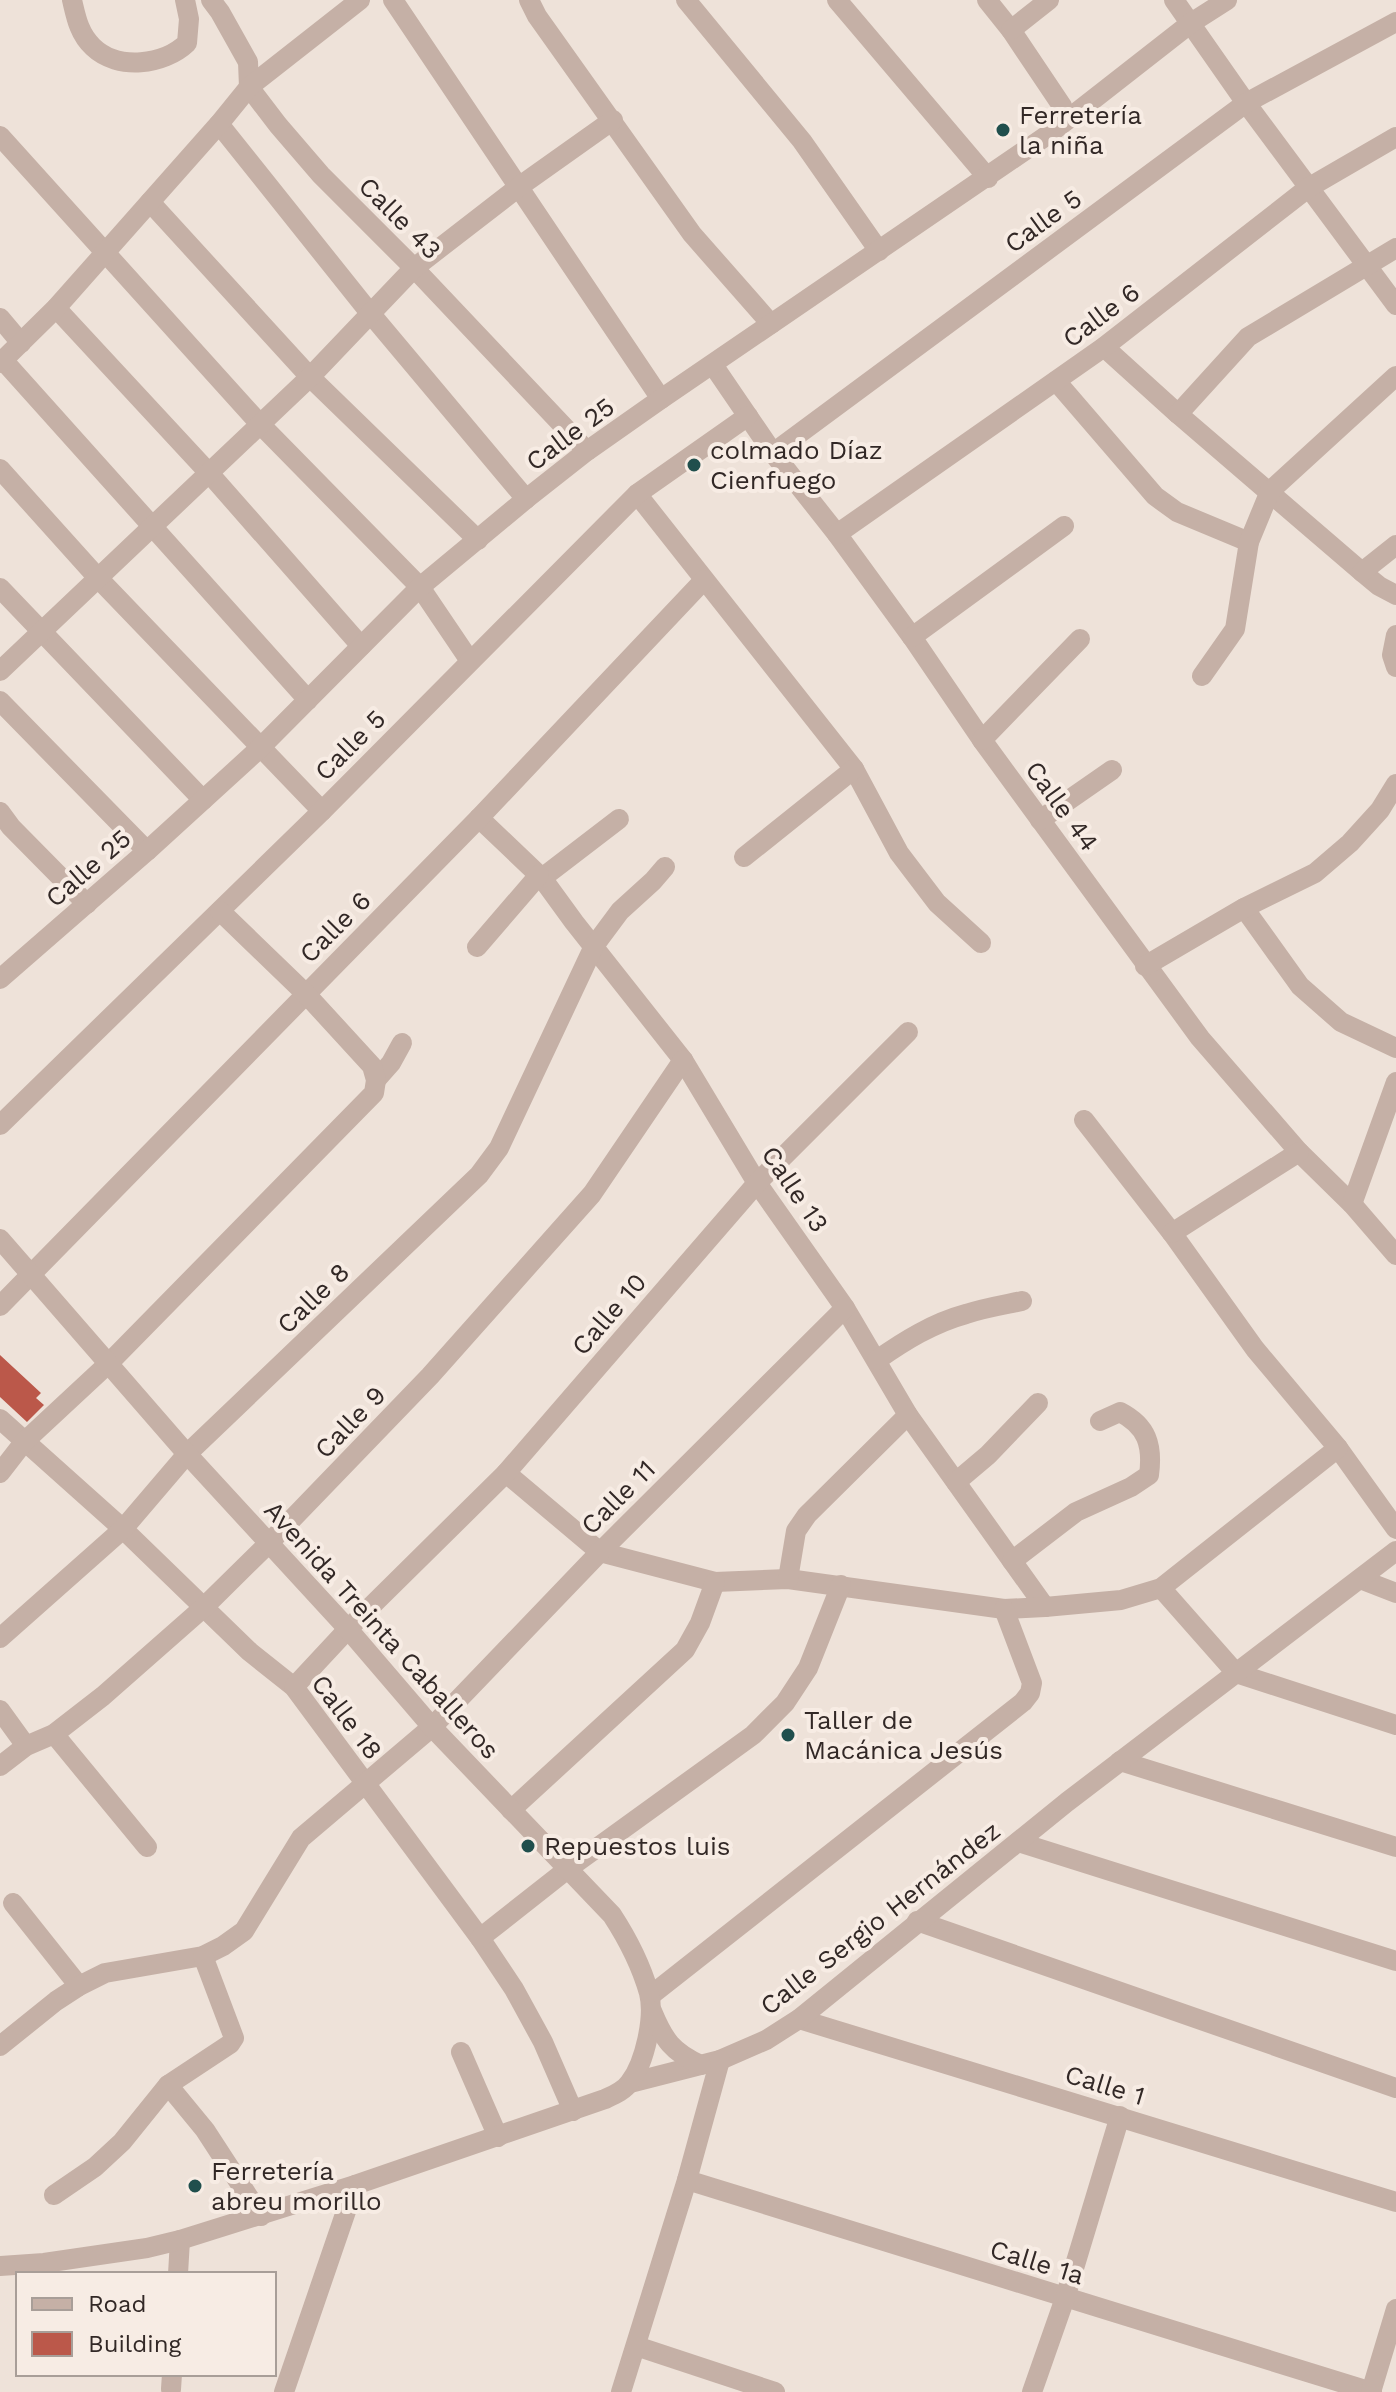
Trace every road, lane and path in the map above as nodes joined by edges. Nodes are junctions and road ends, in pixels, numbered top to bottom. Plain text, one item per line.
1 (72, 0) edge
2 (185, 0) edge
3 (211, 0) edge
4 (393, 0) edge
5 (529, 0) edge
6 (686, 0) edge
7 (837, 0) edge
8 (987, 0) edge
9 (1049, 0) edge
10 (1174, 0) edge
11 (1227, 0) edge
12 (357, 1) edge
13 (1396, 22) edge
14 (1191, 23) junction
15 (1011, 30) junction
16 (249, 87) junction
17 (1246, 103) junction
18 (613, 120) junction
19 (1067, 120) junction
20 (219, 124) junction
21 (0, 136) edge
22 (1396, 137) edge
23 (988, 178) junction
24 (520, 186) junction
25 (1308, 188) junction
26 (150, 202) junction
27 (1396, 248) edge
28 (879, 251) junction
29 (104, 252) junction
30 (1366, 265) junction
31 (414, 268) junction
32 (1396, 305) edge
33 (56, 308) junction
34 (370, 313) junction
35 (0, 318) edge
36 (771, 324) junction
37 (21, 343) junction
38 (1104, 347) junction
39 (2, 362) edge
40 (713, 365) junction
41 (1396, 376) edge
42 (310, 377) junction
43 (1056, 381) junction
44 (661, 399) junction
45 (1178, 414) junction
46 (748, 416) junction
47 (260, 424) junction
48 (587, 451) junction
49 (773, 453) junction
50 (0, 469) edge
51 (209, 473) junction
52 (1270, 491) junction
53 (637, 494) junction
54 (526, 499) junction
55 (152, 526) junction
56 (1064, 526) dead end
57 (837, 534) junction
58 (478, 540) junction
59 (1249, 542) junction
60 (1396, 545) edge
61 (1362, 572) junction
62 (98, 578) junction
63 (704, 580) junction
64 (420, 587) junction
65 (0, 588) edge
66 (1396, 595) edge
67 (41, 633) junction
68 (1396, 635) edge
69 (912, 637) junction
70 (1080, 639) dead end
71 (361, 646) junction
72 (470, 661) junction
73 (1396, 667) edge
74 (0, 671) edge
75 (1202, 676) dead end
76 (308, 700) junction
77 (0, 701) edge
78 (982, 740) junction
79 (260, 748) junction
80 (854, 769) junction
81 (1112, 770) dead end
82 (1396, 784) edge
83 (203, 800) junction
84 (322, 811) junction
85 (0, 812) edge
86 (479, 818) junction
87 (619, 819) dead end
88 (1040, 820) junction
89 (147, 851) junction
90 (744, 857) dead end
91 (665, 867) dead end
92 (541, 876) junction
93 (87, 904) junction
94 (1244, 908) junction
95 (220, 911) junction
96 (981, 943) dead end
97 (594, 946) junction
98 (477, 947) dead end
99 (1145, 966) junction
100 (4, 968) edge
101 (306, 994) junction
102 (908, 1032) dead end
103 (402, 1043) dead end
104 (1396, 1048) edge
105 (683, 1060) junction
106 (376, 1080) junction
107 (1396, 1082) edge
108 (1084, 1120) dead end
109 (0, 1125) edge
110 (1299, 1152) junction
111 (757, 1183) junction
112 (1352, 1204) junction
113 (1172, 1233) junction
114 (0, 1239) edge
115 (1396, 1255) edge
116 (31, 1272) junction
117 (1022, 1301) dead end
118 (0, 1306) edge
119 (845, 1308) junction
120 (877, 1360) junction
121 (109, 1363) junction
122 (1038, 1403) dead end
123 (908, 1415) junction
124 (0, 1419) edge
125 (1100, 1421) dead end
126 (24, 1442) junction
127 (1338, 1448) junction
128 (187, 1454) junction
129 (0, 1473) edge
130 (506, 1473) junction
131 (956, 1482) junction
132 (123, 1529) junction
133 (1396, 1529) edge
134 (268, 1544) junction
135 (1396, 1551) edge
136 (600, 1552) junction
137 (1012, 1561) junction
138 (788, 1579) junction
139 (1360, 1579) junction
140 (715, 1582) junction
141 (841, 1585) junction
142 (1161, 1588) junction
143 (1396, 1593) edge
144 (1045, 1607) junction
145 (203, 1608) junction
146 (1004, 1609) junction
147 (348, 1629) junction
148 (0, 1638) edge
149 (1236, 1673) junction
150 (294, 1687) junction
151 (0, 1710) edge
152 (1396, 1725) edge
153 (432, 1727) junction
154 (54, 1734) junction
155 (26, 1746) junction
156 (1120, 1761) junction
157 (0, 1766) edge
158 (365, 1782) junction
159 (511, 1810) junction
160 (1018, 1842) junction
161 (147, 1847) dead end
162 (1396, 1847) edge
163 (569, 1868) junction
164 (13, 1903) dead end
165 (917, 1921) junction
166 (480, 1938) junction
167 (203, 1956) junction
168 (1396, 1961) edge
169 (79, 1986) junction
170 (650, 2002) junction
171 (799, 2019) junction
172 (0, 2046) edge
173 (461, 2052) dead end
174 (710, 2063) junction
175 (630, 2083) junction
176 (168, 2085) junction
177 (1396, 2088) edge
178 (573, 2111) junction
179 (1120, 2116) junction
180 (498, 2137) junction
181 (687, 2180) junction
182 (355, 2185) junction
183 (54, 2195) dead end
184 (1396, 2202) edge
185 (261, 2216) junction
186 (180, 2240) junction
187 (0, 2266) edge
188 (178, 2272) edge
189 (1065, 2298) junction
190 (1396, 2309) edge
191 (636, 2346) junction
192 (284, 2392) edge
193 (621, 2392) edge
194 (775, 2392) edge
195 (1032, 2392) edge
196 (1372, 2392) edge

1 - 2 street
3 - 16 street, Calle 43
4 - 24 street
5 - 18 street
6 - 28 street
7 - 23 street
8 - 15 street
9 - 15 street
10 - 14 street
11 - 14 street, Calle 25
12 - 16 street
13 - 17 street, Calle 5
14 - 17 street
14 - 19 street, Calle 25
15 - 19 street
16 - 20 street
16 - 31 street, Calle 43
17 - 25 street
17 - 49 street, Calle 5
18 - 24 street
18 - 36 street
19 - 23 street, Calle 25
20 - 26 street
20 - 34 street
21 - 29 street
22 - 25 street, Calle 6
23 - 28 street, Calle 25
24 - 31 street
24 - 44 street
25 - 30 street
25 - 38 street, Calle 6
26 - 29 street
26 - 42 street
27 - 30 street
28 - 36 street, Calle 25
29 - 33 street
29 - 47 street
30 - 32 street
30 - 45 street
31 - 34 street
31 - 48 street, Calle 43
33 - 37 street
33 - 51 street
34 - 42 street
34 - 54 street
35 - 37 street
36 - 40 street, Calle 25
37 - 39 street
38 - 43 street, Calle 6
38 - 45 street
39 - 55 street
40 - 44 street, Calle 25
40 - 46 street, Calle 44
41 - 52 street
42 - 47 street
42 - 58 street
43 - 57 street, Calle 6
43 - 59 street
44 - 48 street, Calle 25
45 - 52 street
46 - 49 street, Calle 44
46 - 53 street, Calle 5
47 - 51 street
47 - 64 street
48 - 54 street, Calle 25
49 - 57 street, Calle 44
50 - 62 street
51 - 55 street
51 - 71 street
52 - 59 street
52 - 61 street
53 - 63 street
53 - 72 street, Calle 5
54 - 58 street, Calle 25
55 - 62 street
55 - 76 street
56 - 69 street
57 - 69 street, Calle 44
58 - 64 street, Calle 25
59 - 75 street
60 - 61 street
61 - 66 street
62 - 67 street
62 - 79 street
63 - 80 street
63 - 86 street, Calle 6
64 - 71 street, Calle 25
64 - 72 street
65 - 67 street
67 - 74 street
67 - 83 street
68 - 73 street
69 - 78 street, Calle 44
70 - 78 street
71 - 76 street, Calle 25
72 - 84 street, Calle 5
76 - 79 street, Calle 25
77 - 89 street
78 - 88 street, Calle 44
79 - 83 street, Calle 25
79 - 84 street
80 - 90 street
80 - 96 street
81 - 88 street
82 - 94 street
83 - 89 street, Calle 25
84 - 95 street, Calle 5
85 - 93 street
86 - 92 street, Calle 13
86 - 101 street, Calle 6
87 - 92 street
88 - 99 street, Calle 44
89 - 93 street, Calle 25
91 - 97 street, Calle 8
92 - 97 street, Calle 13
92 - 98 street
93 - 100 street, Calle 25
94 - 99 street
94 - 104 street
95 - 101 street
95 - 109 street, Calle 5
97 - 105 street, Calle 13
97 - 128 street, Calle 8
99 - 110 street, Calle 44
101 - 106 street
101 - 116 street, Calle 6
102 - 111 street, Calle 10
103 - 106 street
105 - 111 street, Calle 13
105 - 134 street, Calle 9
106 - 121 street
107 - 112 street
108 - 113 street
110 - 112 street, Calle 44
110 - 113 street
111 - 119 street, Calle 13
111 - 130 street, Calle 10
112 - 115 street, Calle 44
113 - 127 street
114 - 116 street, Avenida Treinta Caballeros
116 - 118 street, Calle 6
116 - 121 street, Avenida Treinta Caballeros
117 - 120 street
119 - 120 street, Calle 13
119 - 136 street, Calle 11
120 - 123 street, Calle 13
121 - 126 street
121 - 128 street, Avenida Treinta Caballeros
122 - 131 street
123 - 131 street, Calle 13
123 - 138 street
124 - 126 street, Calle 18
125 - 137 street
126 - 129 street
126 - 132 street, Calle 18
127 - 133 street
127 - 142 street
128 - 132 street, Calle 8
128 - 134 street, Avenida Treinta Caballeros
130 - 136 street
130 - 147 street, Calle 10
131 - 137 street, Calle 13
132 - 145 street, Calle 18
132 - 148 street, Calle 8
134 - 145 street, Calle 9
134 - 147 street, Avenida Treinta Caballeros
135 - 139 street, Calle Sergio Hernández
136 - 140 street
136 - 153 street, Calle 11
137 - 144 street, Calle 13
138 - 140 street
138 - 141 street
139 - 143 street
139 - 149 street, Calle Sergio Hernández
140 - 159 street
141 - 146 street
141 - 163 street
142 - 144 street
142 - 149 street
144 - 146 street
145 - 150 street, Calle 18
145 - 154 street, Calle 9
146 - 170 street
147 - 150 street, Calle 10
147 - 153 street, Avenida Treinta Caballeros
149 - 152 street
149 - 156 street, Calle Sergio Hernández
150 - 158 street, Calle 18
151 - 155 street
153 - 158 street, Calle 11
153 - 159 street, Avenida Treinta Caballeros
154 - 155 street, Calle 9
154 - 161 street
155 - 157 street, Calle 9
156 - 160 street, Calle Sergio Hernández
156 - 162 street
158 - 166 street, Calle 18
158 - 167 street, Calle 11
159 - 163 street, Avenida Treinta Caballeros
160 - 165 street, Calle Sergio Hernández
160 - 168 street
163 - 166 street
163 - 170 street, Avenida Treinta Caballeros
164 - 169 street
165 - 171 street, Calle Sergio Hernández
165 - 177 street
166 - 178 street, Calle 18
167 - 169 street
167 - 176 street
169 - 172 street
170 - 174 street, Avenida Treinta Caballeros
170 - 175 street
171 - 174 street, Calle Sergio Hernández
171 - 179 street, Calle 1
173 - 180 street
174 - 175 street, Calle Sergio Hernández
174 - 181 street
175 - 178 street, Calle Sergio Hernández
176 - 183 street
176 - 185 street
178 - 180 street, Calle Sergio Hernández
179 - 184 street, Calle 1
179 - 189 street
180 - 182 street, Calle Sergio Hernández
181 - 189 street, Calle 1a
181 - 191 street
182 - 185 street, Calle Sergio Hernández
182 - 192 street
185 - 186 street, Calle Sergio Hernández
186 - 187 street, Calle Sergio Hernández
186 - 188 street
189 - 195 street
189 - 196 street, Calle 1a
190 - 196 street
191 - 193 street
191 - 194 street

